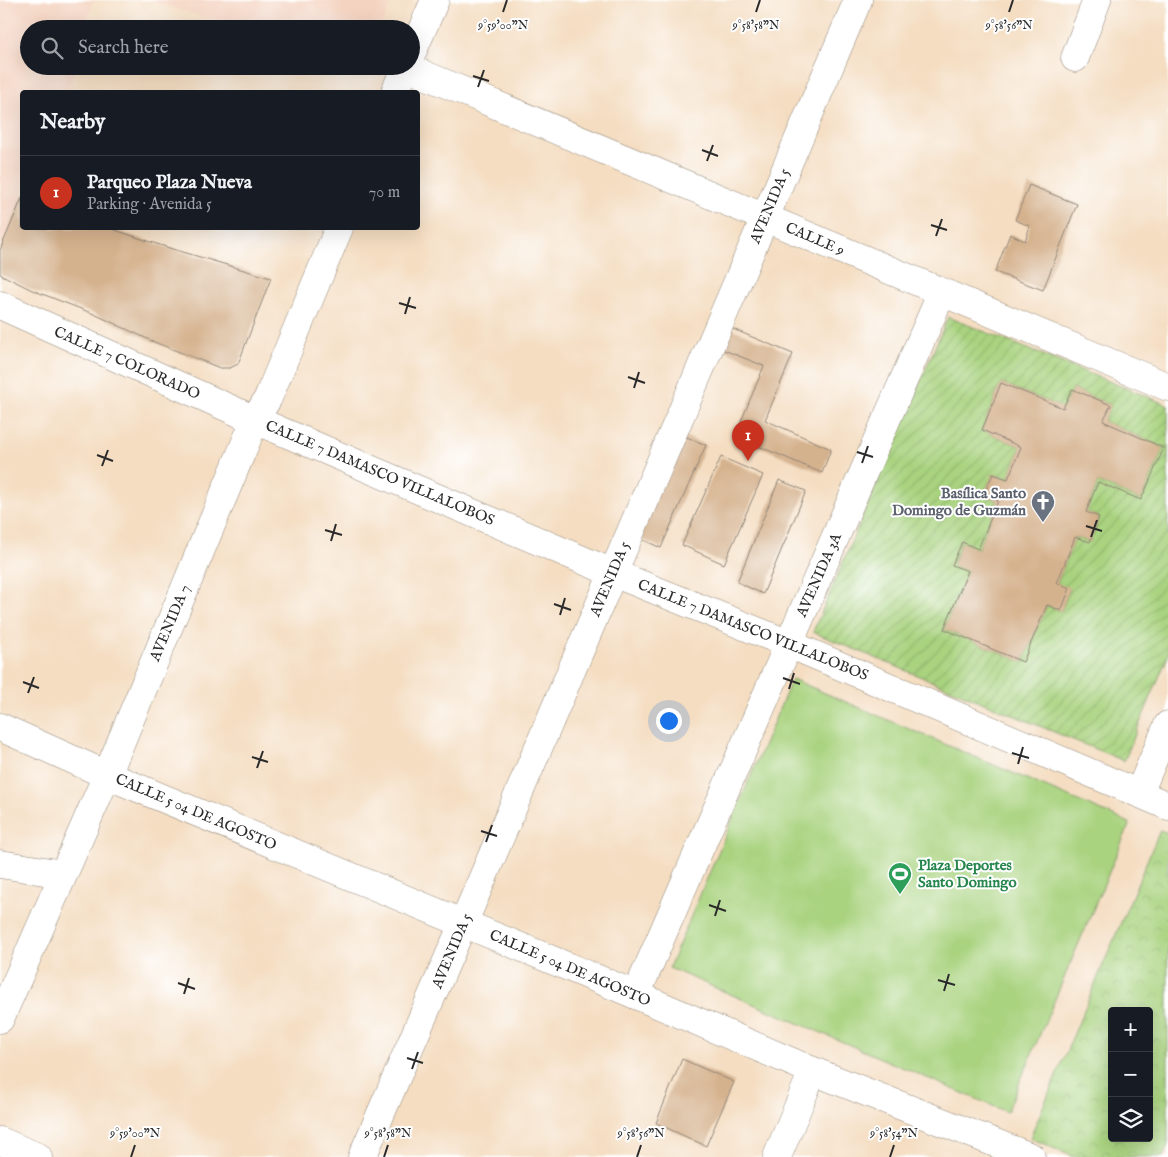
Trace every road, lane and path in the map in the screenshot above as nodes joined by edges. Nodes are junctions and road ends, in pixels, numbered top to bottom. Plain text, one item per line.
1 (435, 0) edge
2 (858, 0) edge
3 (1097, 0) edge
4 (420, 35) edge
5 (1075, 58) dead end
6 (420, 68) edge
7 (403, 75) edge
8 (396, 90) edge
9 (765, 218) junction
10 (338, 230) edge
11 (942, 292) junction
12 (0, 305) edge
13 (1168, 387) edge
14 (255, 420) junction
15 (613, 573) junction
16 (789, 644) junction
17 (1168, 725) edge
18 (0, 727) edge
19 (107, 775) junction
20 (1139, 793) junction
21 (1168, 806) edge
22 (0, 864) edge
23 (64, 874) junction
24 (464, 924) junction
25 (636, 995) junction
26 (0, 1019) edge
27 (813, 1072) junction
28 (0, 1141) edge
29 (38, 1157) edge
30 (362, 1157) edge
31 (777, 1157) edge
32 (1031, 1157) edge

1 - 4 street
2 - 9 street, AVENIDA 5
3 - 5 street
6 - 9 street, CALLE 9
7 - 8 street
9 - 11 street, CALLE 9
9 - 15 street, AVENIDA 5
10 - 14 street, AVENIDA 7
11 - 13 street, CALLE 9
11 - 16 street, AVENIDA 3A
12 - 14 street, CALLE 7 COLORADO
14 - 15 street, CALLE 7 DAMASCO VILLALOBOS
14 - 19 street, AVENIDA 7
15 - 16 street, CALLE 7 DAMASCO VILLALOBOS
15 - 24 street, AVENIDA 5
16 - 20 street, CALLE 7 DAMASCO VILLALOBOS
16 - 25 street, AVENIDA 3A
17 - 20 street
18 - 19 street, CALLE 5 04 DE AGOSTO
19 - 23 street, AVENIDA 7
19 - 24 street, CALLE 5 04 DE AGOSTO
20 - 21 street, CALLE 7 DAMASCO VILLALOBOS
22 - 23 street
23 - 26 street, AVENIDA 7
24 - 25 street, CALLE 5 04 DE AGOSTO
24 - 30 street, AVENIDA 5
25 - 27 street, CALLE 5 04 DE AGOSTO
27 - 31 street
27 - 32 street, CALLE 5 04 DE AGOSTO
28 - 29 street

